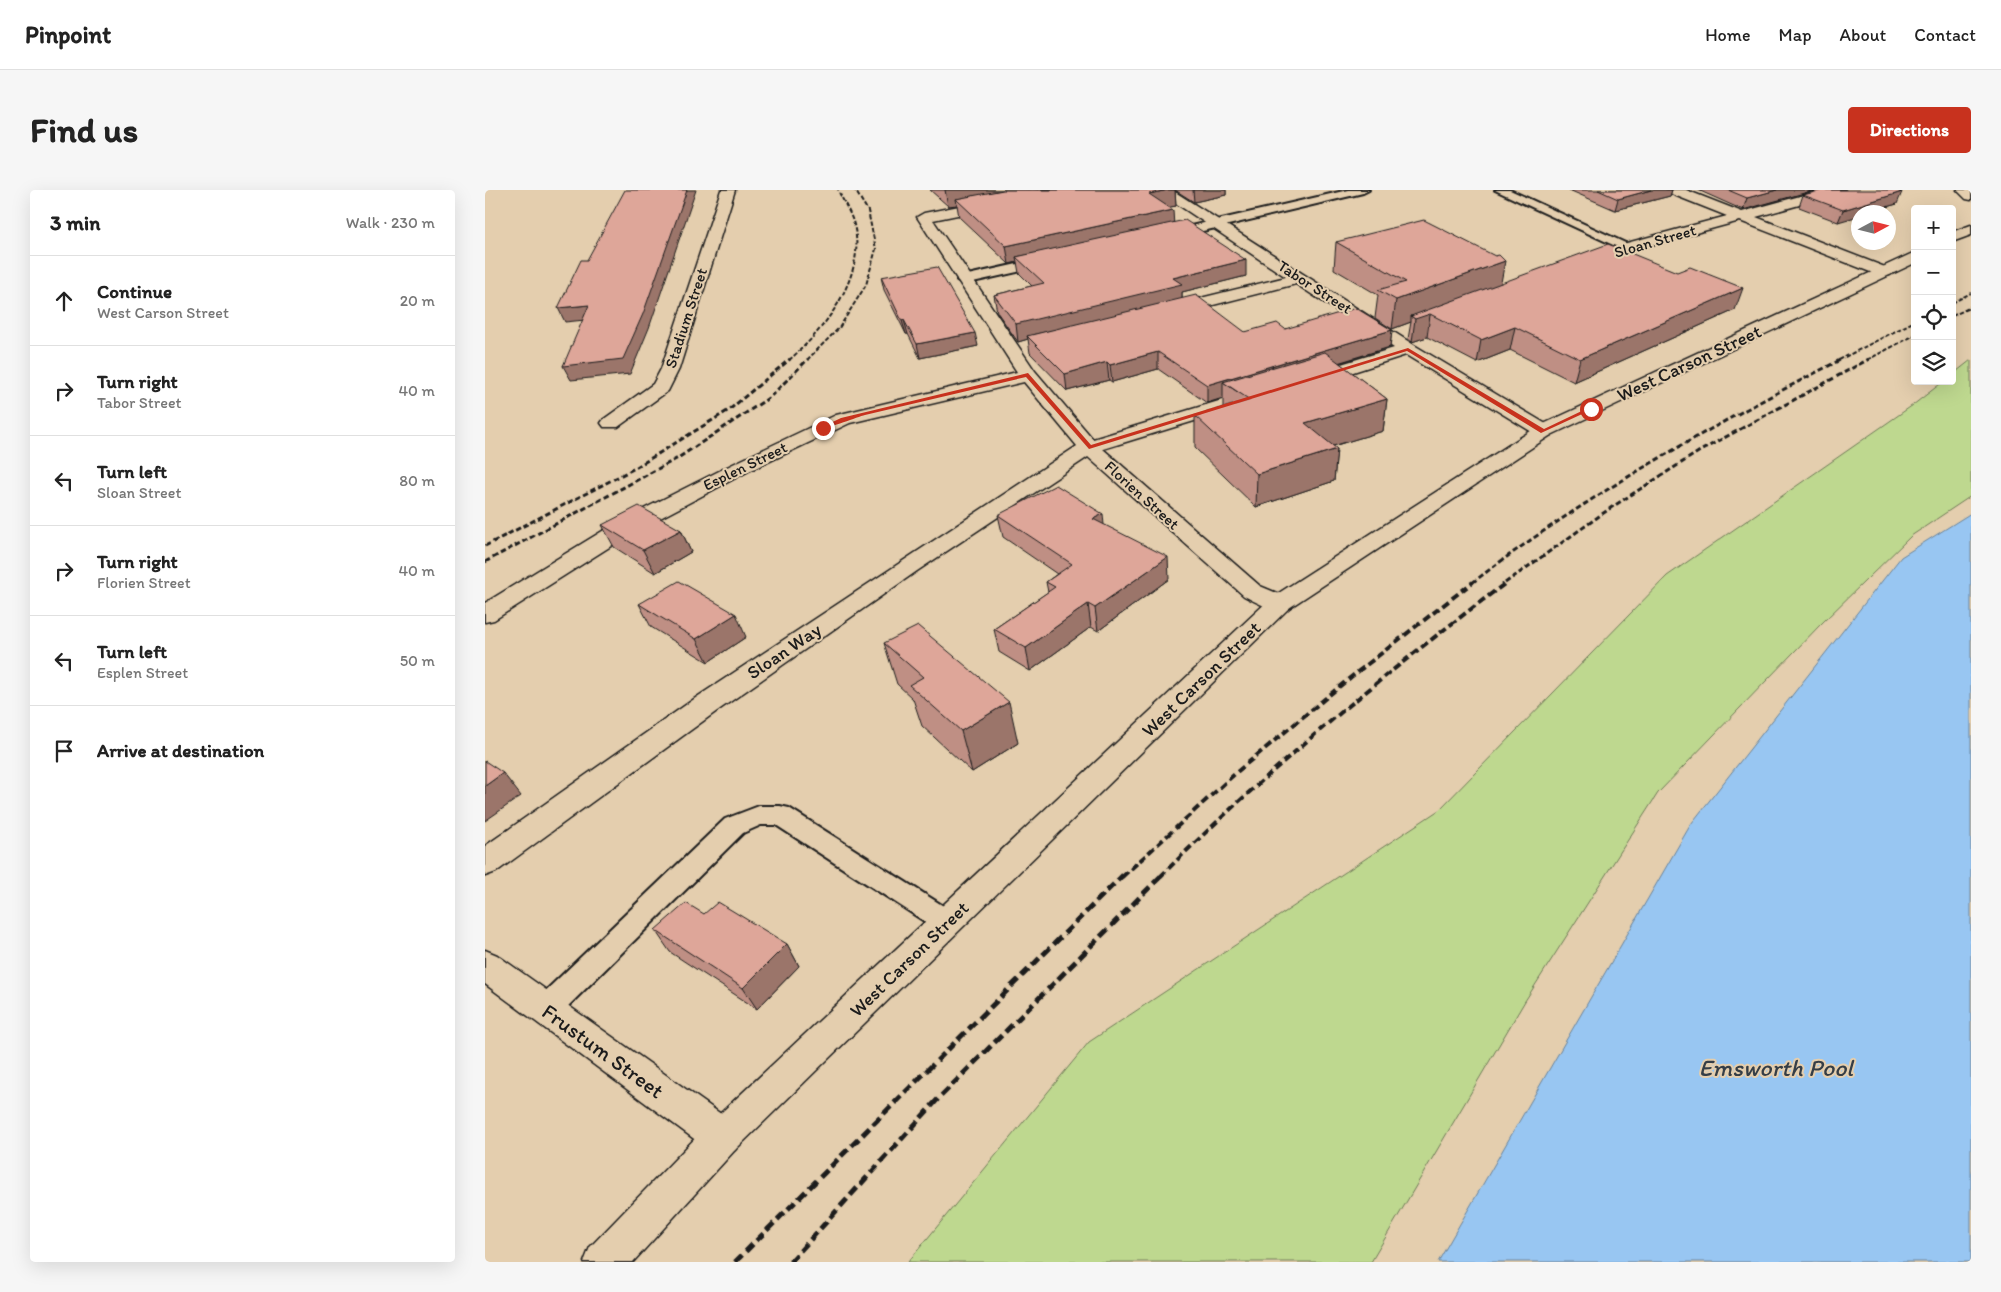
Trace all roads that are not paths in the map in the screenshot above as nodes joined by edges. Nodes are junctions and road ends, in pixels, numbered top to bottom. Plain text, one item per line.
1 (728, 190) edge
2 (1061, 190) edge
3 (1163, 190) edge
4 (1363, 190) edge
5 (1501, 190) edge
6 (1673, 190) edge
7 (1838, 190) edge
8 (1964, 190) edge
9 (1971, 196) edge
10 (1740, 217) junction
11 (1217, 224) junction
12 (1971, 229) edge
13 (1956, 236) edge
14 (1159, 237) edge
15 (1628, 248) junction
16 (1061, 258) edge
17 (1911, 259) edge
18 (1574, 268) edge
19 (1884, 272) junction
20 (1299, 278) junction
21 (964, 280) junction
22 (1156, 314) edge
23 (1410, 330) dead end
24 (1392, 337) junction
25 (1032, 346) edge
26 (1408, 349) junction
27 (1013, 350) junction
28 (1028, 375) junction
29 (1296, 384) edge
30 (1277, 390) edge
31 (611, 423) dead end
32 (1543, 431) junction
33 (1089, 447) junction
34 (1280, 603) junction
35 (485, 614) edge
36 (485, 863) edge
37 (947, 922) junction
38 (489, 975) edge
39 (546, 1009) junction
40 (722, 1137) junction
41 (605, 1262) edge

1 - 31 street, Stadium Street
2 - 21 street, Florien Street
3 - 11 street, Tabor Street
4 - 11 lane
5 - 15 lane
6 - 10 street
7 - 10 street, Sloan Street
8 - 9 street
10 - 15 street, Sloan Street
10 - 19 street
11 - 14 lane
11 - 20 street, Tabor Street
12 - 13 street
15 - 18 street, Sloan Street
16 - 21 lane
17 - 19 street, West Carson Street
19 - 32 street, West Carson Street
20 - 22 street
20 - 24 street, Tabor Street
21 - 27 street, Florien Street
23 - 24 street
24 - 26 street, Tabor Street
25 - 27 street
26 - 29 street
26 - 32 street, Tabor Street
27 - 28 street, Florien Street
28 - 33 street, Florien Street
28 - 35 street, Esplen Street
30 - 33 street
32 - 34 street, West Carson Street
33 - 34 street, Florien Street
33 - 36 street, Sloan Way
34 - 37 street, West Carson Street
37 - 39 lane
37 - 40 street, West Carson Street
38 - 39 street, Frustum Street
39 - 40 street, Frustum Street
40 - 41 street, West Carson Street

